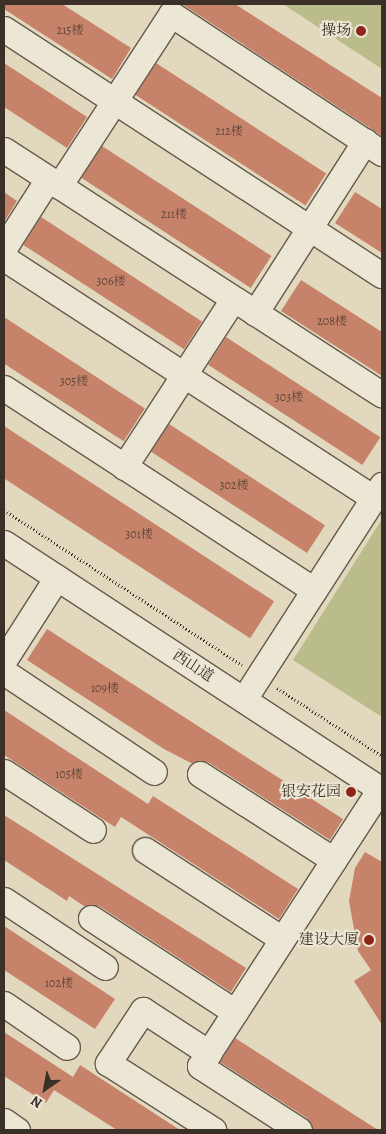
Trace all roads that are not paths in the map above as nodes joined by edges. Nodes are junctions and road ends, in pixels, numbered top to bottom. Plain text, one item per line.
1 (4, 30) edge
2 (115, 102) junction
3 (373, 147) edge
4 (4, 150) edge
5 (54, 182) junction
6 (309, 228) junction
7 (4, 248) edge
8 (4, 258) edge
9 (382, 275) edge
10 (232, 299) junction
11 (254, 313) junction
12 (184, 374) junction
13 (4, 388) edge
14 (382, 396) edge
15 (124, 467) junction
16 (378, 491) edge
17 (4, 543) edge
18 (57, 577) junction
19 (314, 590) junction
20 (4, 660) edge
21 (4, 672) edge
22 (244, 700) junction
23 (4, 772) edge
24 (154, 772) dead end
25 (200, 774) dead end
26 (381, 789) edge
27 (92, 830) dead end
28 (145, 850) dead end
29 (334, 860) junction
30 (4, 900) edge
31 (91, 918) dead end
32 (282, 940) junction
33 (105, 968) dead end
34 (4, 1004) edge
35 (235, 1012) junction
36 (67, 1047) dead end
37 (209, 1052) junction
38 (4, 1121) edge
39 (17, 1130) edge
40 (213, 1130) edge
41 (299, 1130) edge

1 - 2 street
2 - 3 street
2 - 5 street
2 - 6 street
3 - 6 street
4 - 5 street
5 - 7 street
5 - 10 street
6 - 9 street
6 - 11 street
8 - 12 street
10 - 11 street
10 - 12 street
11 - 14 street
12 - 15 street
12 - 16 street
13 - 15 street
15 - 19 street
16 - 19 street
17 - 18 street, 西山道
18 - 20 street
18 - 22 street, 西山道
19 - 22 street
21 - 24 street
22 - 26 street, 西山道
23 - 27 street
25 - 29 street
26 - 29 street
28 - 32 street
29 - 32 street
30 - 33 street
31 - 35 street
32 - 35 street
34 - 36 street
35 - 37 street
37 - 40 street
37 - 41 street
38 - 39 street

